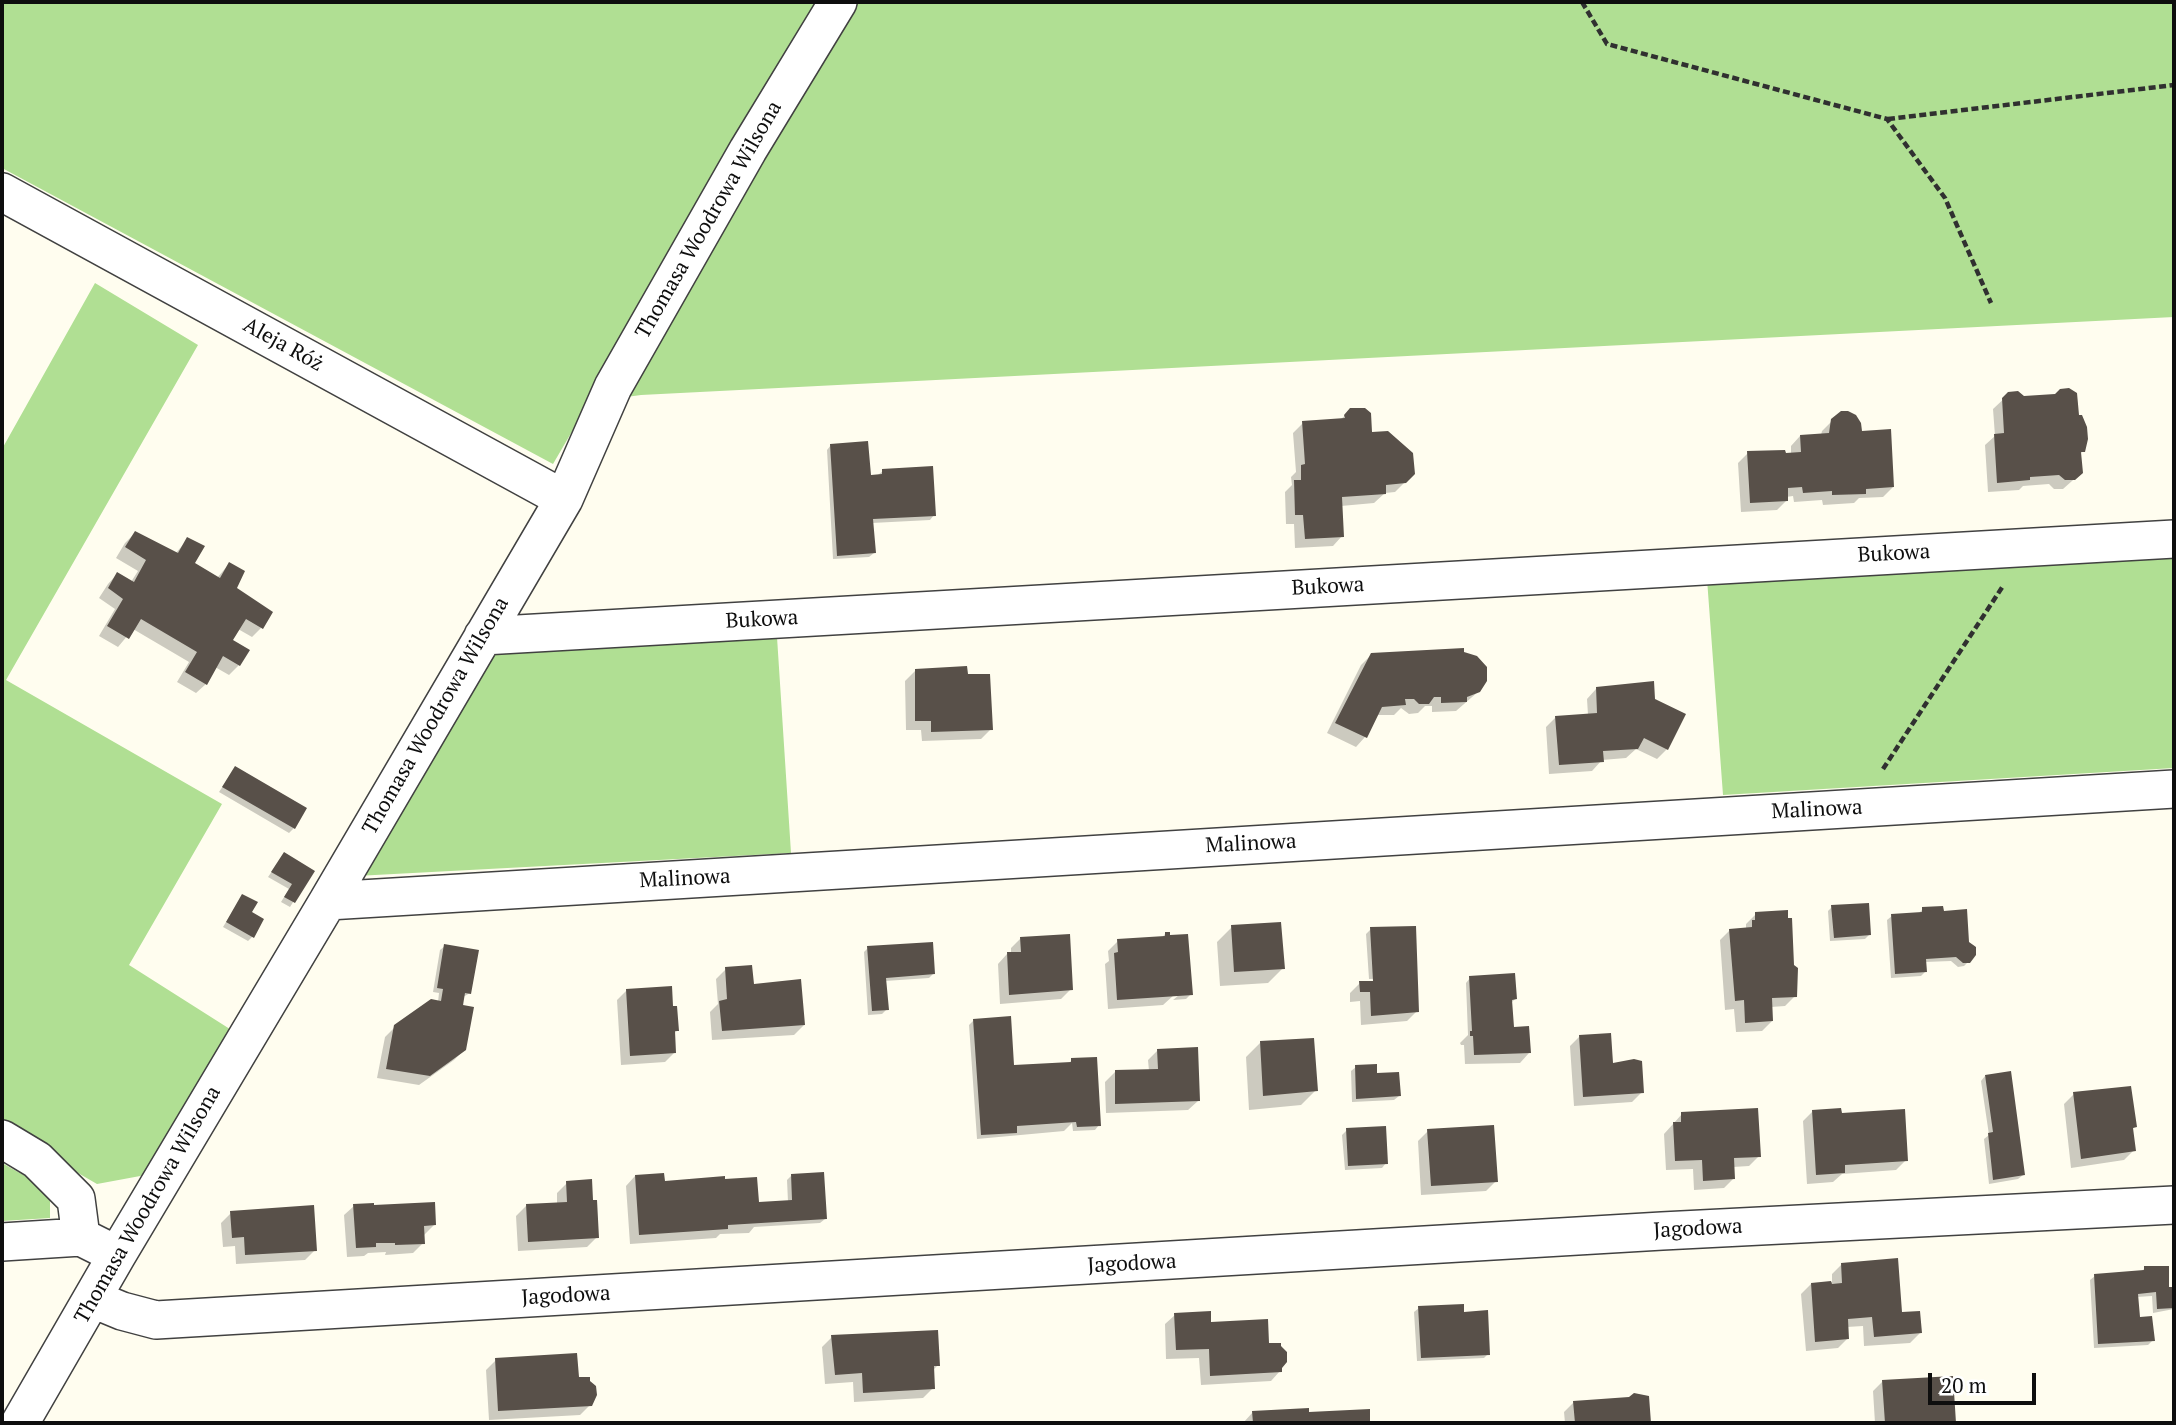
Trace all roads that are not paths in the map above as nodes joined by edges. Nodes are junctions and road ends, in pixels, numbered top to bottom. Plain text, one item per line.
1 (838, 2) edge
2 (2, 192) edge
3 (564, 499) junction
4 (2174, 539) edge
5 (483, 636) junction
6 (2174, 789) edge
7 (328, 901) junction
8 (2, 1139) edge
9 (2174, 1205) edge
10 (81, 1237) junction
11 (2, 1242) edge
12 (117, 1255) junction
13 (93, 1299) junction
14 (20, 1423) edge

1 - 3 street, Thomasa Woodrowa Wilsona
2 - 3 street, Aleja Róż
3 - 5 street, Thomasa Woodrowa Wilsona
4 - 5 street, Bukowa
5 - 7 street, Thomasa Woodrowa Wilsona
6 - 7 street, Malinowa
7 - 12 street, Thomasa Woodrowa Wilsona
8 - 10 street
9 - 13 street, Jagodowa
10 - 11 street
10 - 12 street
12 - 13 street, Thomasa Woodrowa Wilsona
13 - 14 street, Thomasa Woodrowa Wilsona

